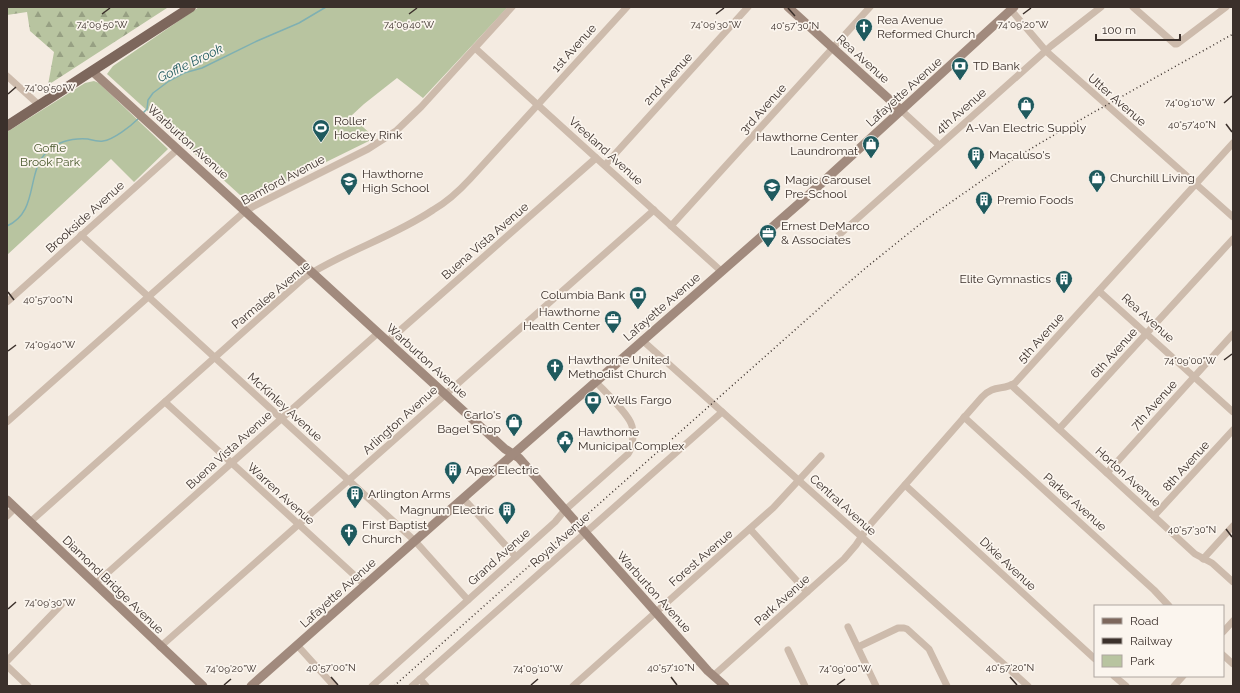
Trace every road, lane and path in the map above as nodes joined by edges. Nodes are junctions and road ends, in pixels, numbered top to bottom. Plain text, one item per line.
1 (190, 7) edge
2 (512, 7) edge
3 (627, 7) edge
4 (748, 7) edge
5 (788, 7) edge
6 (870, 7) edge
7 (1101, 7) edge
8 (1133, 7) edge
9 (1226, 7) edge
10 (1013, 9) edge
11 (475, 48) junction
12 (833, 48) junction
13 (1046, 51) junction
14 (92, 71) junction
15 (7, 76) edge
16 (39, 105) junction
17 (538, 105) junction
18 (901, 110) junction
19 (7, 126) edge
20 (1233, 143) edge
21 (940, 145) junction
22 (178, 149) junction
23 (596, 158) junction
24 (605, 165) junction
25 (1196, 184) junction
26 (654, 210) junction
27 (246, 211) junction
28 (1233, 217) edge
29 (671, 226) junction
30 (839, 235) dead end
31 (81, 236) junction
32 (1233, 238) edge
33 (721, 271) junction
34 (313, 272) junction
35 (1099, 291) junction
36 (148, 297) junction
37 (7, 302) edge
38 (378, 333) junction
39 (1147, 334) junction
40 (1233, 334) edge
41 (642, 340) junction
42 (388, 341) junction
43 (215, 358) junction
44 (1194, 377) junction
45 (595, 382) junction
46 (1012, 385) junction
47 (446, 394) junction
48 (165, 402) junction
49 (722, 412) junction
50 (1233, 412) edge
51 (964, 417) junction
52 (282, 418) junction
53 (7, 422) edge
54 (1060, 429) junction
55 (1233, 430) edge
56 (513, 454) junction
57 (821, 456) dead end
58 (231, 463) junction
59 (1107, 473) junction
60 (349, 480) junction
61 (799, 481) junction
62 (905, 485) junction
63 (463, 498) junction
64 (7, 500) edge
65 (15, 508) junction
66 (565, 510) junction
67 (7, 516) edge
68 (1154, 516) junction
69 (30, 522) junction
70 (298, 524) junction
71 (1233, 526) edge
72 (750, 529) junction
73 (585, 532) junction
74 (862, 537) junction
75 (415, 541) junction
76 (516, 557) junction
77 (1203, 559) junction
78 (1233, 582) edge
79 (95, 584) junction
80 (365, 585) junction
81 (807, 592) junction
82 (468, 600) junction
83 (61, 605) dead end
84 (1168, 605) edge
85 (656, 612) junction
86 (1233, 621) edge
87 (848, 627) dead end
88 (1224, 631) edge
89 (297, 645) junction
90 (160, 647) junction
91 (858, 647) junction
92 (788, 650) dead end
93 (1224, 656) edge
94 (1094, 658) edge
95 (7, 661) edge
96 (1233, 664) edge
97 (7, 666) edge
98 (713, 676) junction
99 (1115, 677) edge
100 (1182, 677) edge
101 (420, 679) junction
102 (28, 686) edge
103 (203, 686) edge
104 (251, 686) edge
105 (334, 686) edge
106 (372, 686) edge
107 (412, 686) edge
108 (426, 686) edge
109 (573, 686) edge
110 (725, 686) edge
111 (805, 686) edge
112 (876, 686) edge
113 (947, 686) edge
114 (1028, 686) edge
115 (1126, 686) edge
116 (1174, 686) edge

1 - 14 main road
2 - 11 street, Bamford Avenue
3 - 17 street, 1st Avenue
4 - 24 street, 2nd Avenue
5 - 12 street, Rea Avenue
6 - 12 street, 3rd Avenue
7 - 13 street, 4th Avenue
8 - 9 street
10 - 13 street, Utter Avenue
10 - 18 street, Lafayette Avenue
11 - 17 street, Vreeland Avenue
11 - 27 street, Bamford Avenue
12 - 18 street, Rea Avenue
12 - 29 street, 3rd Avenue
13 - 21 street, 4th Avenue
13 - 25 street, Utter Avenue
14 - 16 main road
14 - 22 street, Warburton Avenue
15 - 16 street
16 - 19 main road
17 - 23 street, Vreeland Avenue
17 - 34 street, Parmalee Avenue
18 - 21 street, Rea Avenue
18 - 33 street, Lafayette Avenue
20 - 25 street, 5th Avenue
21 - 30 street, 4th Avenue
22 - 27 street, Warburton Avenue
22 - 31 street, Brookside Avenue
23 - 24 street, Vreeland Avenue
23 - 42 street, Buena Vista Avenue
24 - 26 street, Vreeland Avenue
25 - 28 street, Utter Avenue
25 - 35 street, 5th Avenue
26 - 29 street, Vreeland Avenue
26 - 47 street, Arlington Avenue
27 - 34 street, Warburton Avenue
27 - 36 street, Bamford Avenue
29 - 33 street, Vreeland Avenue
31 - 36 street, McKinley Avenue
31 - 37 street, Brookside Avenue
32 - 39 street, 6th Avenue
33 - 41 street, Lafayette Avenue
34 - 38 street, Warburton Avenue
34 - 43 street, Parmalee Avenue
35 - 39 street, Rea Avenue
35 - 46 street, 5th Avenue
36 - 43 street, McKinley Avenue
36 - 53 street, Bamford Avenue
38 - 42 street, Warburton Avenue
38 - 52 street, Buena Vista Avenue
39 - 44 street, Rea Avenue
39 - 54 street, 6th Avenue
40 - 44 street, 7th Avenue
41 - 45 street, Lafayette Avenue
41 - 49 street, Central Avenue
42 - 47 street, Warburton Avenue
43 - 48 street, Parmalee Avenue
43 - 52 street, McKinley Avenue
44 - 50 street, Rea Avenue
44 - 59 street, 7th Avenue
45 - 56 street, Lafayette Avenue
45 - 66 street, Grand Avenue
46 - 51 street
46 - 54 street, Horton Avenue
47 - 56 street, Warburton Avenue
47 - 60 street, Arlington Avenue
48 - 58 street, Warren Avenue
48 - 69 street, Parmalee Avenue
49 - 61 street, Central Avenue
49 - 73 street, Royal Avenue
51 - 62 street
51 - 84 street, Parker Avenue
52 - 58 street, Buena Vista Avenue
52 - 60 street, McKinley Avenue
54 - 59 street, Horton Avenue
55 - 68 street, 8th Avenue
56 - 63 street, Lafayette Avenue
56 - 66 street, Warburton Avenue
57 - 61 street, Forest Avenue
58 - 70 street, Warren Avenue
58 - 79 street, Buena Vista Avenue
59 - 68 street, Horton Avenue
60 - 70 street, Arlington Avenue
60 - 75 street, McKinley Avenue
61 - 72 street, Forest Avenue
61 - 74 street, Central Avenue
62 - 74 street
62 - 94 street, Dixie Avenue
63 - 75 street, Lafayette Avenue
63 - 76 street
64 - 65 street, Diamond Bridge Avenue
65 - 67 street
65 - 69 street, Diamond Bridge Avenue
66 - 73 street, Warburton Avenue
66 - 76 street, Grand Avenue
68 - 77 street, Horton Avenue
69 - 79 street, Diamond Bridge Avenue
70 - 80 street, Warren Avenue
70 - 90 street, Arlington Avenue
71 - 77 street
72 - 81 street
72 - 85 street, Forest Avenue
73 - 85 street, Warburton Avenue
73 - 101 street, Royal Avenue
74 - 81 street, Park Avenue
74 - 114 street, Central Avenue
75 - 80 street, Lafayette Avenue
75 - 82 street, McKinley Avenue
76 - 82 street, Grand Avenue
77 - 78 street, Horton Avenue
79 - 90 street, Diamond Bridge Avenue
80 - 89 street, Lafayette Avenue
81 - 98 street, Park Avenue
82 - 106 street, Grand Avenue
83 - 95 street
85 - 98 street, Warburton Avenue
85 - 109 street, Forest Avenue
86 - 88 street
87 - 91 street
89 - 104 street, Lafayette Avenue
89 - 105 street
90 - 103 street, Diamond Bridge Avenue
91 - 112 street
91 - 113 street
92 - 111 street
93 - 96 street
97 - 102 street
98 - 110 street, Warburton Avenue
99 - 115 street
100 - 116 street
101 - 107 street, Royal Avenue
101 - 108 street

